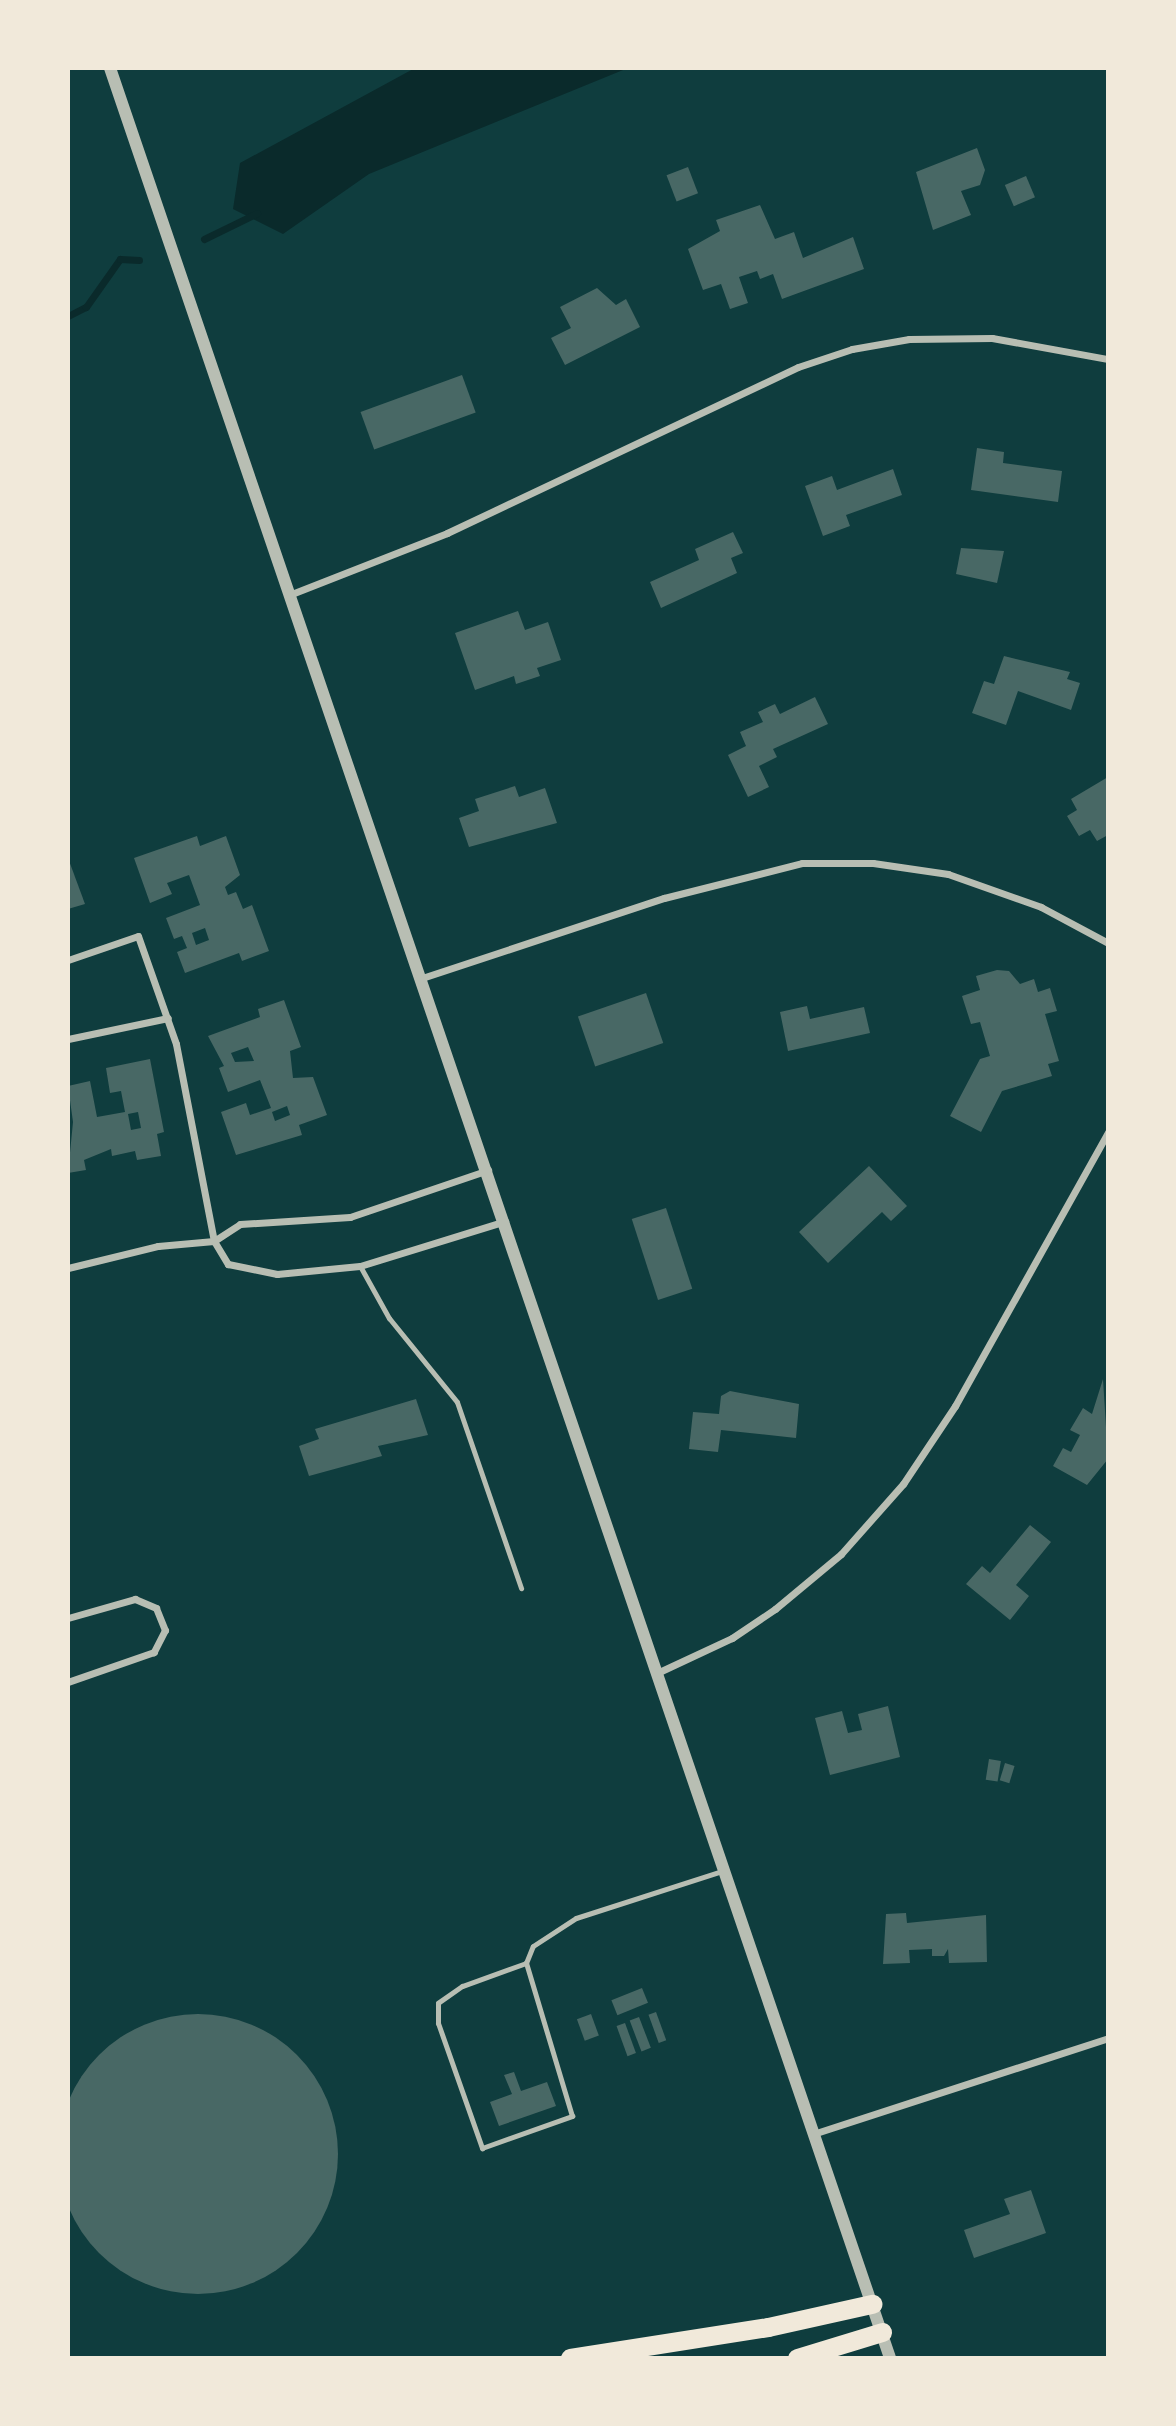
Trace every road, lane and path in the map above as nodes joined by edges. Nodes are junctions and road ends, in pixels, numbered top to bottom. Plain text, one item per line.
1 (110, 68) edge
2 (1108, 359) edge
3 (289, 595) junction
4 (1108, 943) edge
5 (68, 960) edge
6 (422, 978) junction
7 (168, 1018) junction
8 (68, 1039) edge
9 (1108, 1132) edge
10 (488, 1170) junction
11 (505, 1220) junction
12 (214, 1241) junction
13 (360, 1266) junction
14 (68, 1268) edge
15 (521, 1588) dead end
16 (68, 1618) edge
17 (657, 1673) junction
18 (68, 1682) edge
19 (725, 1870) junction
20 (526, 1963) junction
21 (1108, 2038) edge
22 (813, 2134) junction
23 (872, 2304) junction
24 (882, 2332) junction
25 (570, 2358) edge
26 (797, 2358) edge
27 (890, 2358) edge

1 - 3 street
2 - 3 street
3 - 6 street
4 - 6 street
5 - 7 street
6 - 10 street
7 - 8 street
7 - 12 street
9 - 17 street
10 - 11 street
10 - 12 street
11 - 13 street
11 - 17 street
12 - 13 street
12 - 14 street
13 - 15 lane
16 - 18 street
17 - 19 street
19 - 20 lane
19 - 22 street
20 - 20 lane
21 - 22 street
22 - 23 street
23 - 24 street
23 - 25 highway
24 - 26 highway
24 - 27 street

